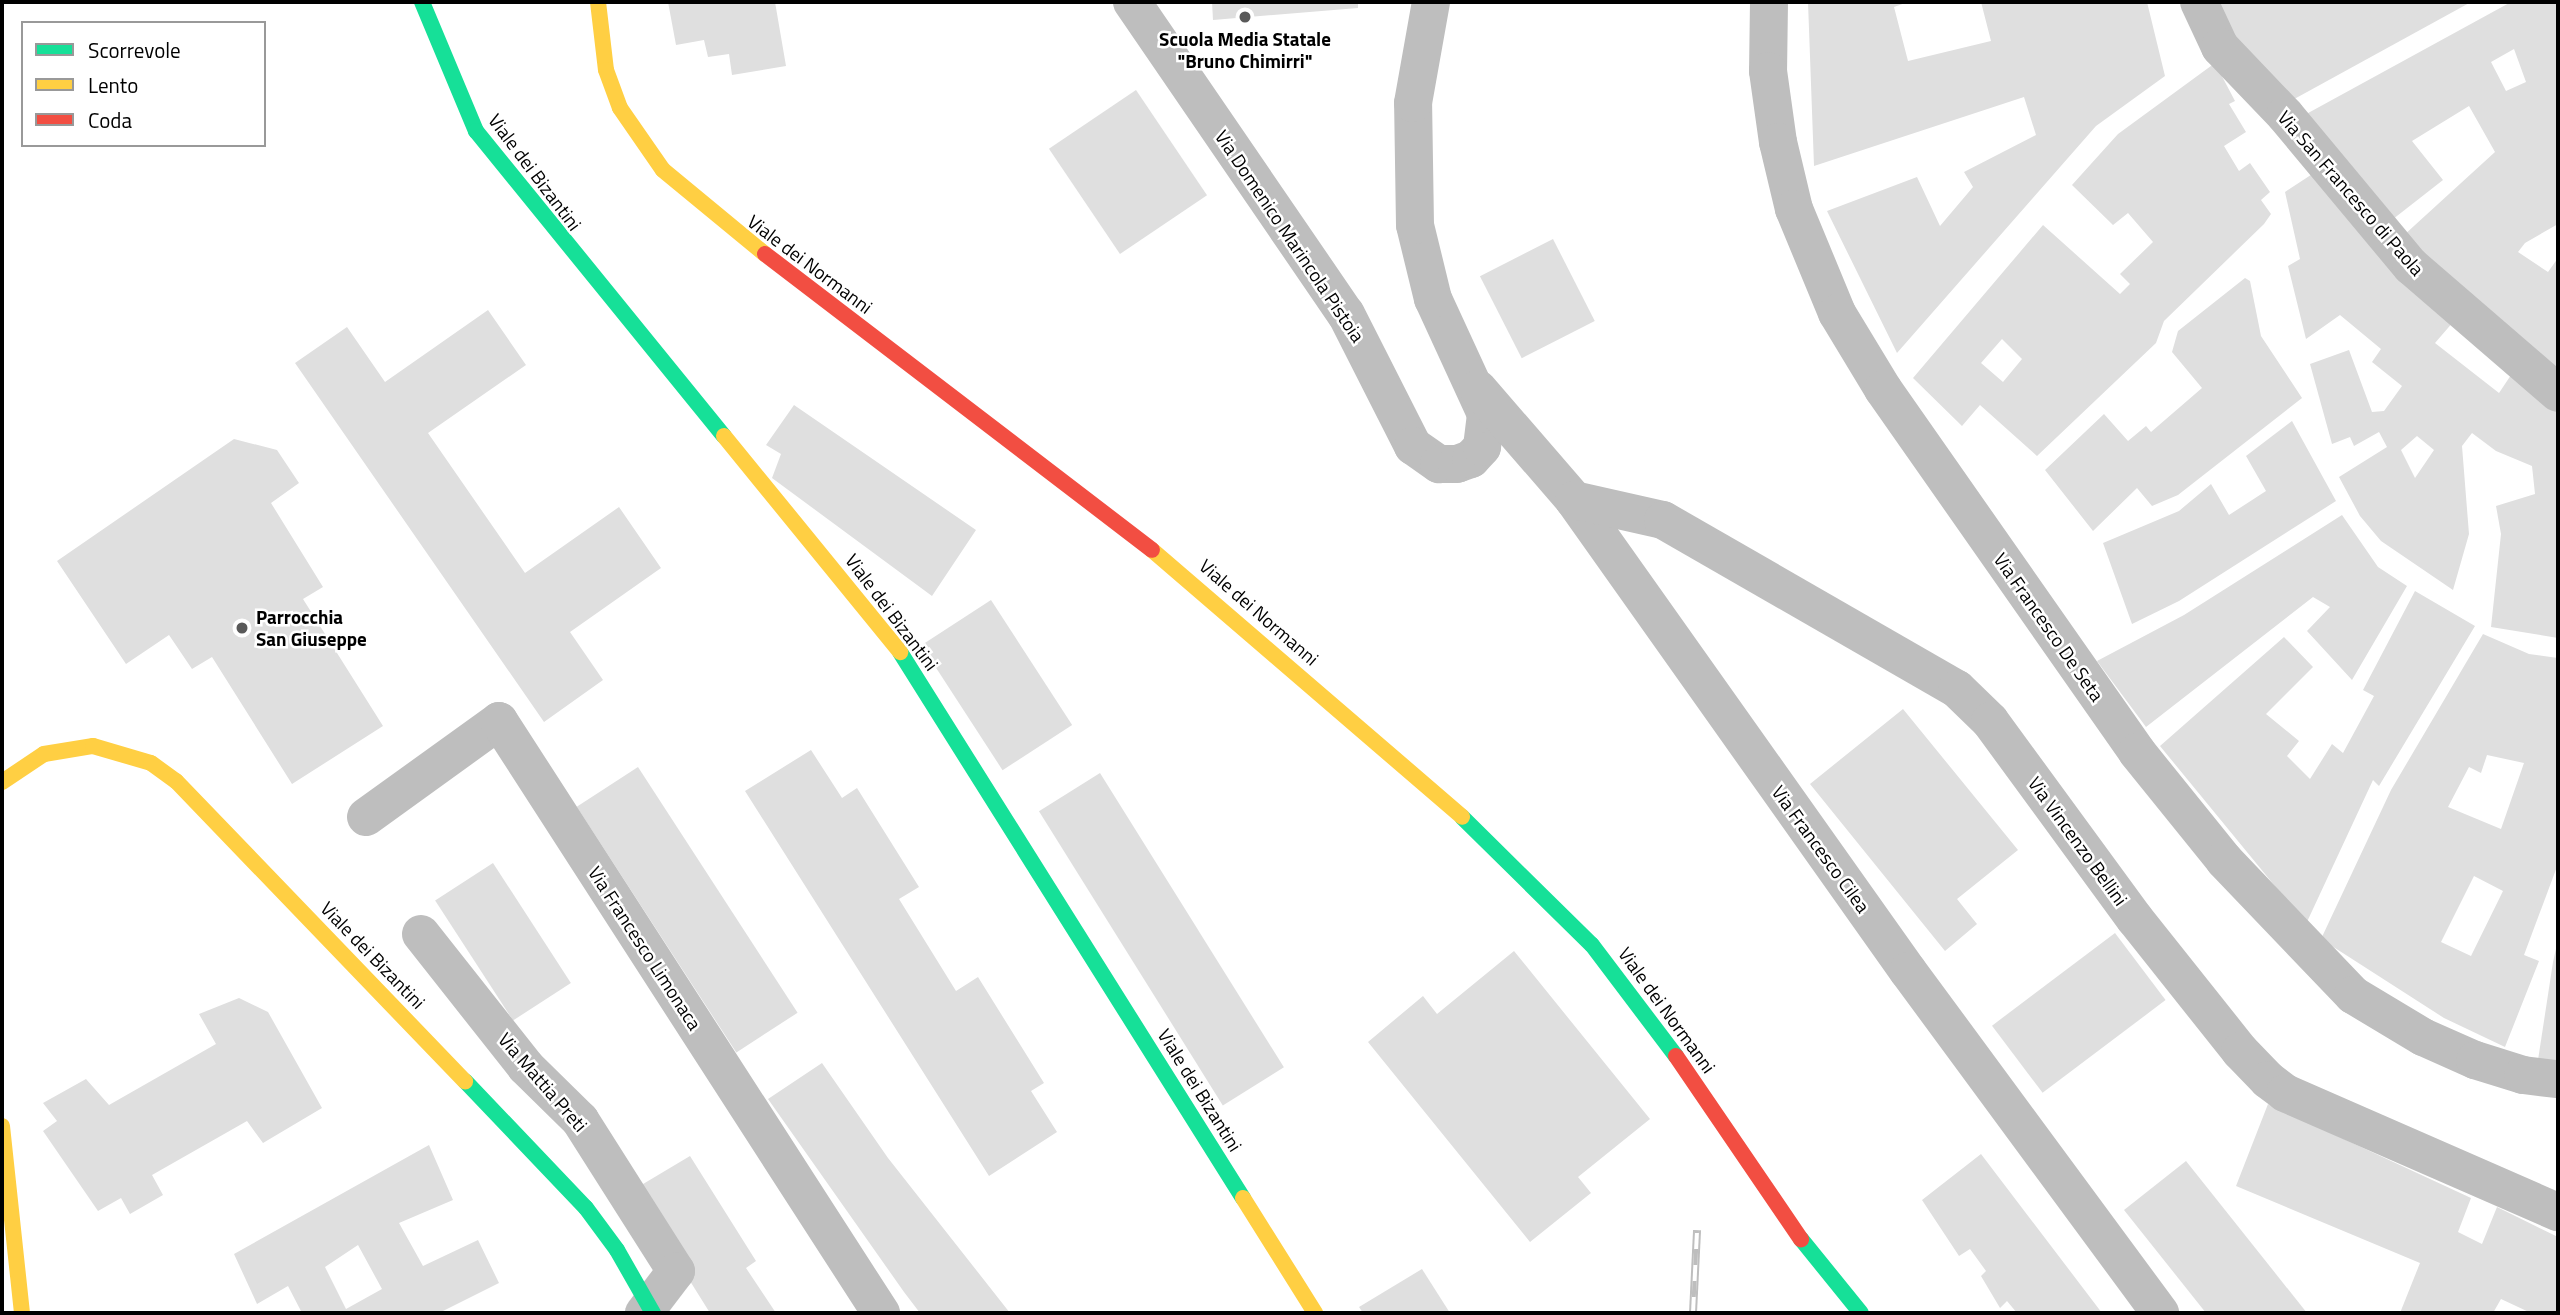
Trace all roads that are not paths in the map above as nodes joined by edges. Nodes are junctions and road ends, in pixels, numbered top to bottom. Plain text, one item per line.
1 (422, 2) edge
2 (598, 2) edge
3 (1132, 2) edge
4 (1431, 2) edge
5 (1769, 2) edge
6 (2199, 2) edge
7 (1478, 389) junction
8 (2558, 393) edge
9 (1574, 500) junction
10 (2, 782) edge
11 (366, 817) dead end
12 (421, 934) dead end
13 (2558, 1079) edge
14 (2, 1126) edge
15 (2558, 1212) edge
16 (649, 1310) edge
17 (22, 1313) edge
18 (881, 1313) edge
19 (1315, 1313) edge
20 (1861, 1313) edge
21 (2160, 1313) edge

1 - 19 street, Viale dei Bizantini
2 - 20 street, Viale dei Normanni
3 - 7 street, Via Domenico Marincola Pistoia
4 - 7 street, Via Domenico Marincola Pistoia
5 - 13 street, Via Francesco De Seta
6 - 8 street, Via San Francesco di Paola
7 - 9 street, Via Francesco Cilea
9 - 15 street, Via Vincenzo Bellini
9 - 21 street, Via Francesco Cilea
10 - 16 street, Viale dei Bizantini
11 - 18 street, Via Francesco Limonaca
12 - 16 street, Via Mattia Preti
14 - 17 street

